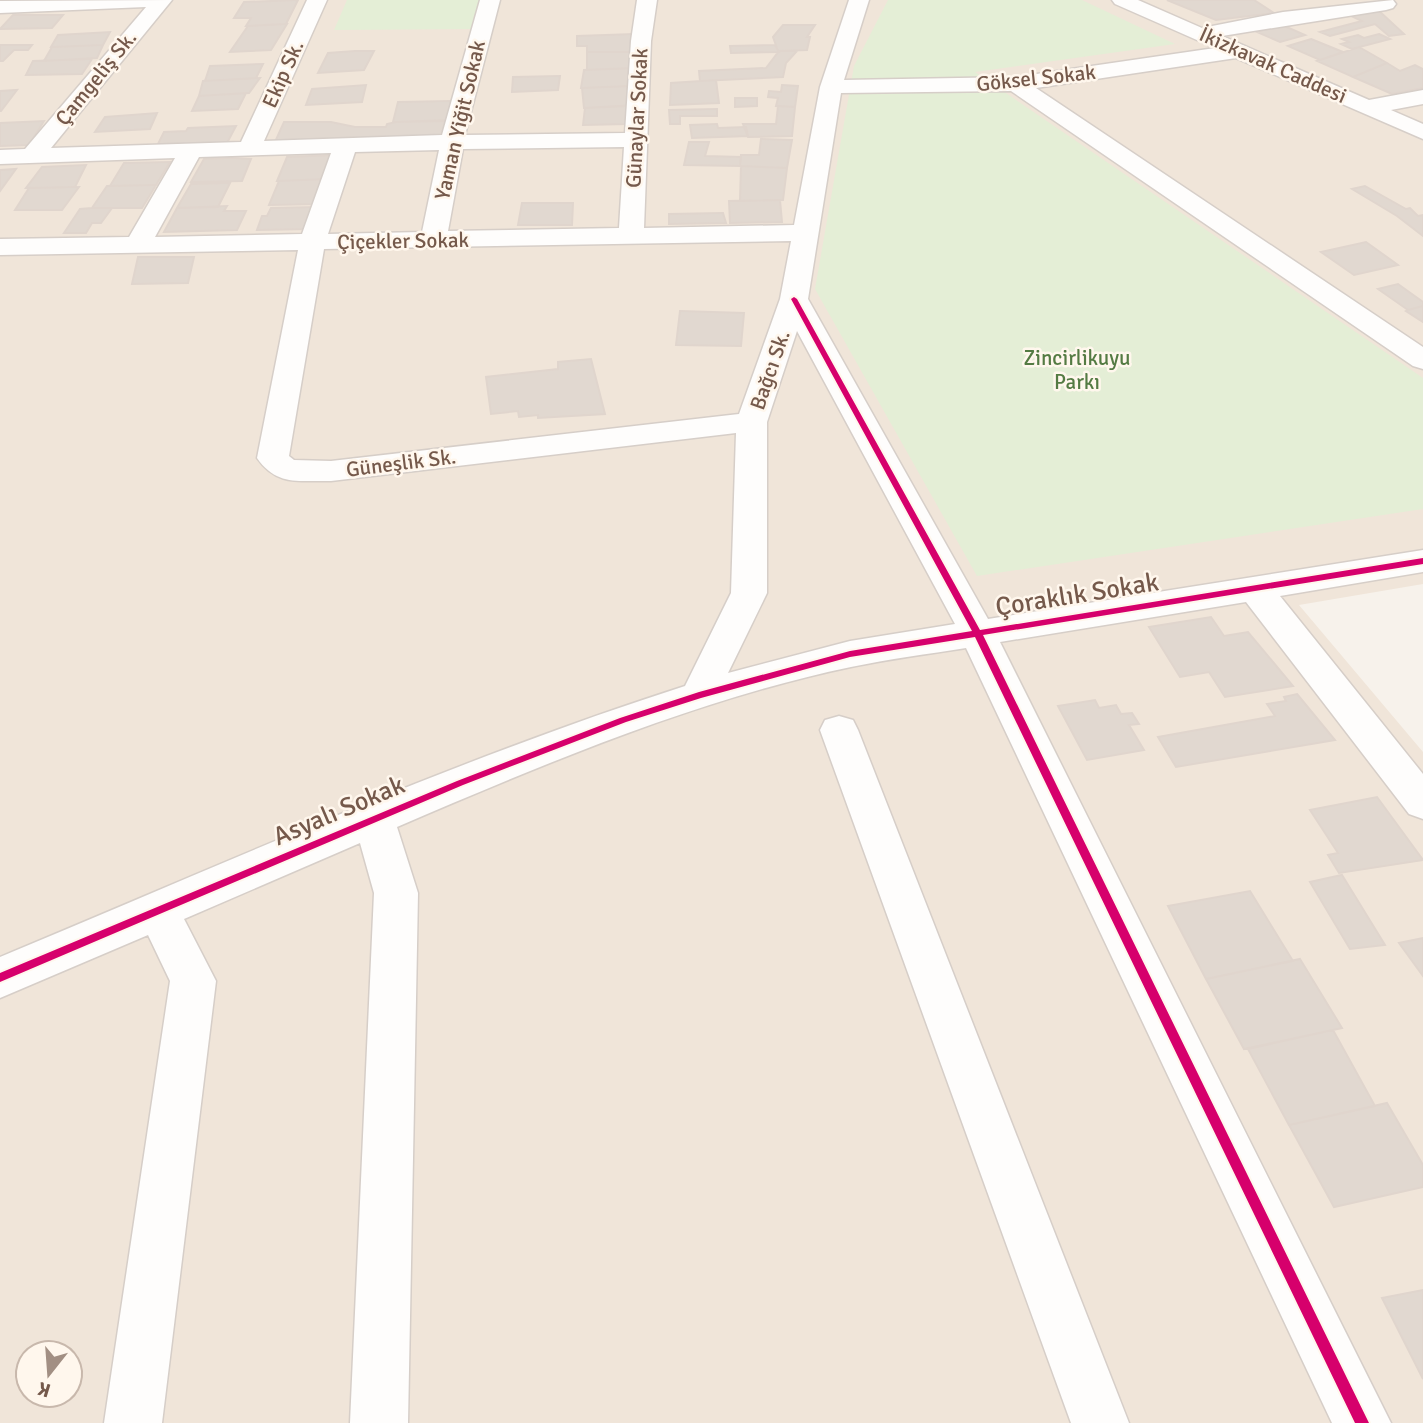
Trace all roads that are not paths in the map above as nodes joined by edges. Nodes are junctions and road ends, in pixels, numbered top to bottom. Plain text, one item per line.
1 (162, 0) edge
2 (317, 0) edge
3 (490, 0) edge
4 (647, 0) edge
5 (859, 0) edge
6 (1122, 0) edge
7 (1383, 0) edge
8 (5, 7) edge
9 (1201, 34) junction
10 (1240, 51) junction
11 (1016, 84) junction
12 (831, 87) junction
13 (1423, 97) edge
14 (1368, 107) junction
15 (1423, 132) edge
16 (636, 140) junction
17 (455, 142) junction
18 (346, 145) junction
19 (249, 149) junction
20 (191, 151) junction
21 (32, 156) junction
22 (0, 157) edge
23 (805, 233) junction
24 (631, 237) junction
25 (433, 241) junction
26 (312, 242) junction
27 (137, 245) junction
28 (0, 247) edge
29 (794, 299) junction
30 (1423, 360) edge
31 (752, 422) junction
32 (1423, 561) edge
33 (1254, 588) junction
34 (977, 632) junction
35 (699, 695) junction
36 (839, 730) dead end
37 (1423, 803) edge
38 (373, 820) junction
39 (158, 911) junction
40 (0, 978) edge
41 (133, 1423) edge
42 (379, 1423) edge
43 (1100, 1423) edge
44 (1362, 1423) edge

1 - 8 street
1 - 21 street, Çamgeliş Sk.
2 - 19 street, Ekip Sk.
3 - 17 street, Yaman Yiğit Sokak
4 - 16 street, Günaylar Sokak
5 - 12 street, Bağcı Sk.
6 - 9 street, İkizkavak Caddesi
7 - 9 street
9 - 10 street, İkizkavak Caddesi
10 - 11 street, Göksel Sokak
10 - 14 street, İkizkavak Caddesi
11 - 12 street, Göksel Sokak
11 - 30 street
12 - 23 street, Bağcı Sk.
13 - 14 street
14 - 15 street, İkizkavak Caddesi
16 - 17 street
16 - 24 street, Günaylar Sokak
17 - 18 street
17 - 25 street, Yaman Yiğit Sokak
18 - 19 street
18 - 26 street
19 - 20 street
20 - 21 street
20 - 27 street
21 - 22 street
23 - 24 street, Çiçekler Sokak
23 - 29 street, Bağcı Sk.
24 - 25 street, Çiçekler Sokak
25 - 26 street, Çiçekler Sokak
26 - 27 street, Çiçekler Sokak
26 - 31 street, Güneşlik Sk.
27 - 28 street, Çiçekler Sokak
29 - 31 street, Bağcı Sk.
29 - 34 street
31 - 35 street, Bağcı Sk.
32 - 33 street, Çoraklık Sokak
33 - 34 street, Çoraklık Sokak
33 - 37 street
34 - 35 street, Çoraklık Sokak
34 - 44 street
35 - 38 street, Asyalı Sokak
36 - 43 street
38 - 39 street, Asyalı Sokak
38 - 42 street
39 - 40 street, Asyalı Sokak
39 - 41 street

